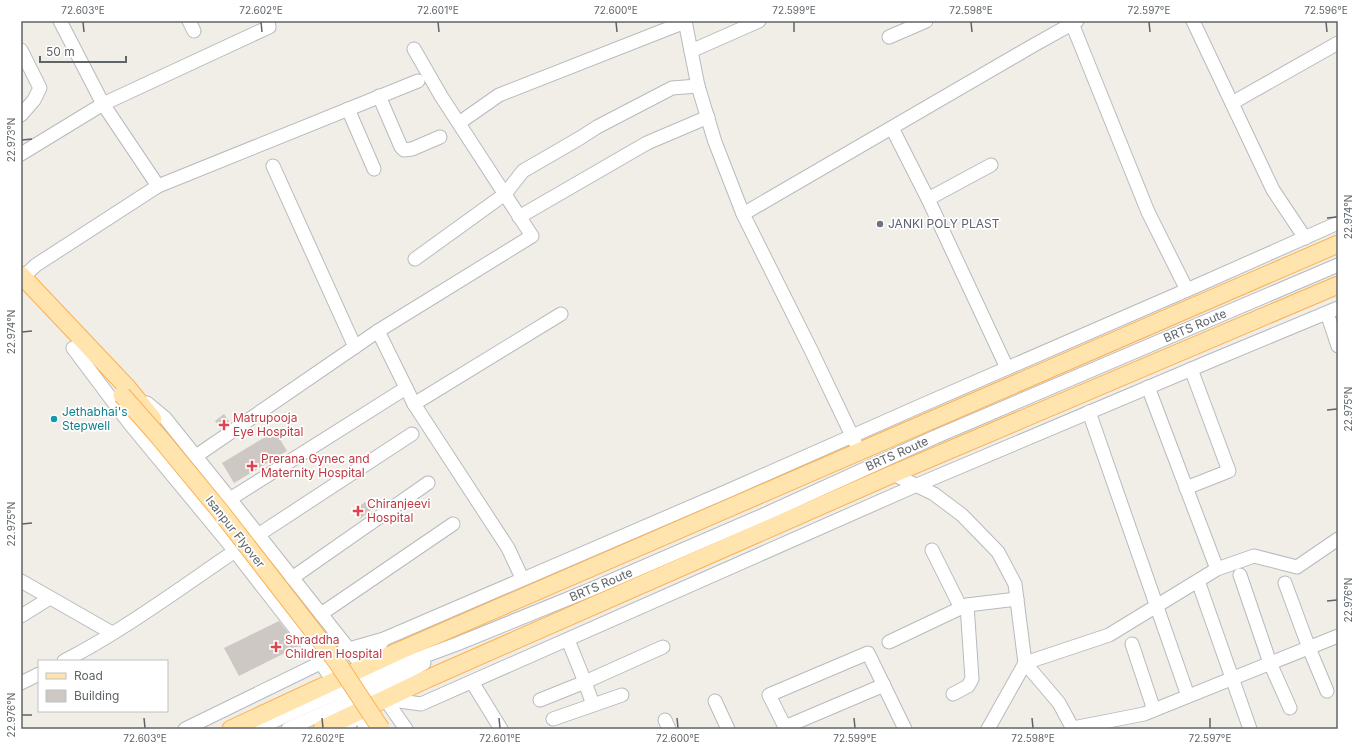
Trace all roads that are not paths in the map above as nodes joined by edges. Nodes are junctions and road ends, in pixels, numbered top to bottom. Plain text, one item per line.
1 (60, 21) edge
2 (268, 21) edge
3 (685, 21) edge
4 (759, 21) edge
5 (926, 21) edge
6 (1193, 21) edge
7 (1073, 22) edge
8 (889, 37) dead end
9 (1338, 43) edge
10 (414, 49) dead end
11 (21, 50) edge
12 (691, 51) junction
13 (418, 81) dead end
14 (698, 86) junction
15 (379, 96) junction
16 (1232, 103) junction
17 (103, 104) junction
18 (348, 109) junction
19 (21, 115) edge
20 (708, 117) junction
21 (459, 123) junction
22 (892, 128) junction
23 (440, 137) dead end
24 (21, 154) edge
25 (991, 165) dead end
26 (273, 166) dead end
27 (374, 169) dead end
28 (158, 186) junction
29 (505, 194) junction
30 (928, 199) junction
31 (743, 214) junction
32 (520, 217) junction
33 (1338, 223) edge
34 (1305, 238) junction
35 (1338, 244) edge
36 (415, 259) dead end
37 (1338, 265) edge
38 (22, 280) edge
39 (1338, 285) edge
40 (1187, 290) junction
41 (1332, 311) edge
42 (562, 314) dead end
43 (378, 331) junction
44 (1338, 346) edge
45 (73, 348) junction
46 (355, 348) junction
47 (1007, 368) junction
48 (1191, 369) junction
49 (1148, 387) junction
50 (406, 388) junction
51 (125, 391) junction
52 (414, 404) junction
53 (1089, 412) junction
54 (412, 434) dead end
55 (852, 436) junction
56 (982, 436) junction
57 (859, 451) junction
58 (990, 454) junction
59 (196, 456) junction
60 (893, 474) junction
61 (428, 483) dead end
62 (917, 486) junction
63 (1186, 488) junction
64 (230, 499) junction
65 (453, 524) dead end
66 (777, 525) junction
67 (258, 535) junction
68 (1338, 539) edge
69 (787, 543) junction
70 (932, 550) dead end
71 (236, 551) junction
72 (1217, 569) junction
73 (1240, 575) dead end
74 (292, 578) junction
75 (522, 578) junction
76 (1198, 580) junction
77 (21, 581) edge
78 (1285, 583) dead end
79 (50, 598) junction
80 (1017, 599) junction
81 (1157, 605) junction
82 (964, 606) junction
83 (321, 614) junction
84 (21, 616) edge
85 (112, 633) junction
86 (1338, 636) edge
87 (384, 639) junction
88 (568, 640) junction
89 (889, 642) dead end
90 (1132, 644) dead end
91 (663, 647) dead end
92 (1308, 648) junction
93 (349, 649) junction
94 (66, 660) edge
95 (322, 663) junction
96 (1025, 663) junction
97 (1270, 663) junction
98 (38, 674) edge
99 (1233, 678) junction
100 (472, 682) junction
101 (585, 682) junction
102 (21, 683) edge
103 (374, 683) junction
104 (884, 685) junction
105 (1327, 691) dead end
106 (953, 694) dead end
107 (622, 695) dead end
108 (1188, 696) junction
109 (344, 697) junction
110 (540, 700) dead end
111 (715, 701) dead end
112 (421, 704) junction
113 (593, 705) junction
114 (1290, 708) dead end
115 (1154, 710) junction
116 (553, 719) dead end
117 (393, 722) edge
118 (785, 728) edge
119 (185, 729) edge
120 (231, 729) edge
121 (256, 729) edge
122 (288, 729) edge
123 (322, 729) edge
124 (347, 729) edge
125 (367, 729) edge
126 (381, 729) edge
127 (406, 729) edge
128 (501, 729) edge
129 (728, 729) edge
130 (905, 729) edge
131 (988, 729) edge
132 (1073, 729) edge
133 (1250, 729) edge

1 - 17 street
2 - 17 street
3 - 12 street
3 - 21 street
4 - 12 street
5 - 8 street
6 - 16 street
7 - 22 street
7 - 40 street
9 - 16 street
10 - 21 street
11 - 19 street
12 - 14 street
13 - 15 street
14 - 20 street
14 - 29 street
15 - 18 street
15 - 23 street
16 - 34 street
17 - 24 street
17 - 28 street
18 - 27 street
18 - 28 street
20 - 31 street
20 - 32 street
21 - 29 street
22 - 30 street
22 - 31 street
25 - 30 street
26 - 46 street
28 - 38 street
29 - 32 street
29 - 36 street
30 - 47 street
31 - 55 street
32 - 43 street
33 - 34 street
34 - 40 street
35 - 57 main road
37 - 103 street, BRTS Route
38 - 45 main road, Isanpur Flyover
38 - 51 main road
39 - 56 main road
40 - 47 street
41 - 44 street
41 - 48 street
42 - 52 street
43 - 46 street
43 - 50 street
45 - 51 main road, Isanpur Flyover
45 - 71 street
46 - 59 street
47 - 55 street
48 - 49 street
48 - 63 street
49 - 53 street
49 - 63 street
50 - 52 street
50 - 64 street
51 - 59 street
51 - 117 main road, Isanpur Flyover
51 - 126 main road, Isanpur Flyover, bridge
52 - 75 street
53 - 58 street
53 - 81 street
54 - 67 street
55 - 57 street
55 - 75 street
56 - 58 street
56 - 60 main road
57 - 103 main road
58 - 62 street
59 - 64 street
60 - 62 street
60 - 66 main road
61 - 74 street
62 - 69 street
62 - 80 street
63 - 72 street
64 - 67 street
65 - 83 street
66 - 69 street
66 - 103 main road
67 - 74 street
68 - 72 street
69 - 88 street
70 - 82 street
71 - 85 street
71 - 95 street
72 - 76 street
73 - 97 street
74 - 83 street
75 - 87 street
76 - 81 street
76 - 99 street
77 - 79 street
78 - 92 street
79 - 84 street
79 - 85 street
80 - 82 street
80 - 96 street
81 - 96 street
81 - 108 street
82 - 89 street
82 - 106 street
83 - 93 street
85 - 94 street
86 - 92 street
87 - 93 street
87 - 103 street
88 - 100 street
88 - 101 street
90 - 115 street
91 - 101 street
92 - 97 street
92 - 105 street
93 - 95 street
93 - 103 street
95 - 109 street
95 - 119 street
96 - 131 street
96 - 132 street
97 - 99 street
97 - 114 street
98 - 102 street
99 - 108 street
99 - 133 street
100 - 112 street
100 - 128 street
101 - 110 street
101 - 113 street
103 - 109 main road
103 - 109 main road
103 - 112 street
103 - 117 street
104 - 118 street
104 - 118 street
104 - 130 street
107 - 113 street
108 - 115 street
109 - 120 main road
109 - 121 street
109 - 122 street
109 - 123 main road
109 - 124 street
109 - 125 street
111 - 129 street
112 - 117 street
113 - 116 street
115 - 132 street
117 - 125 street
117 - 127 street

